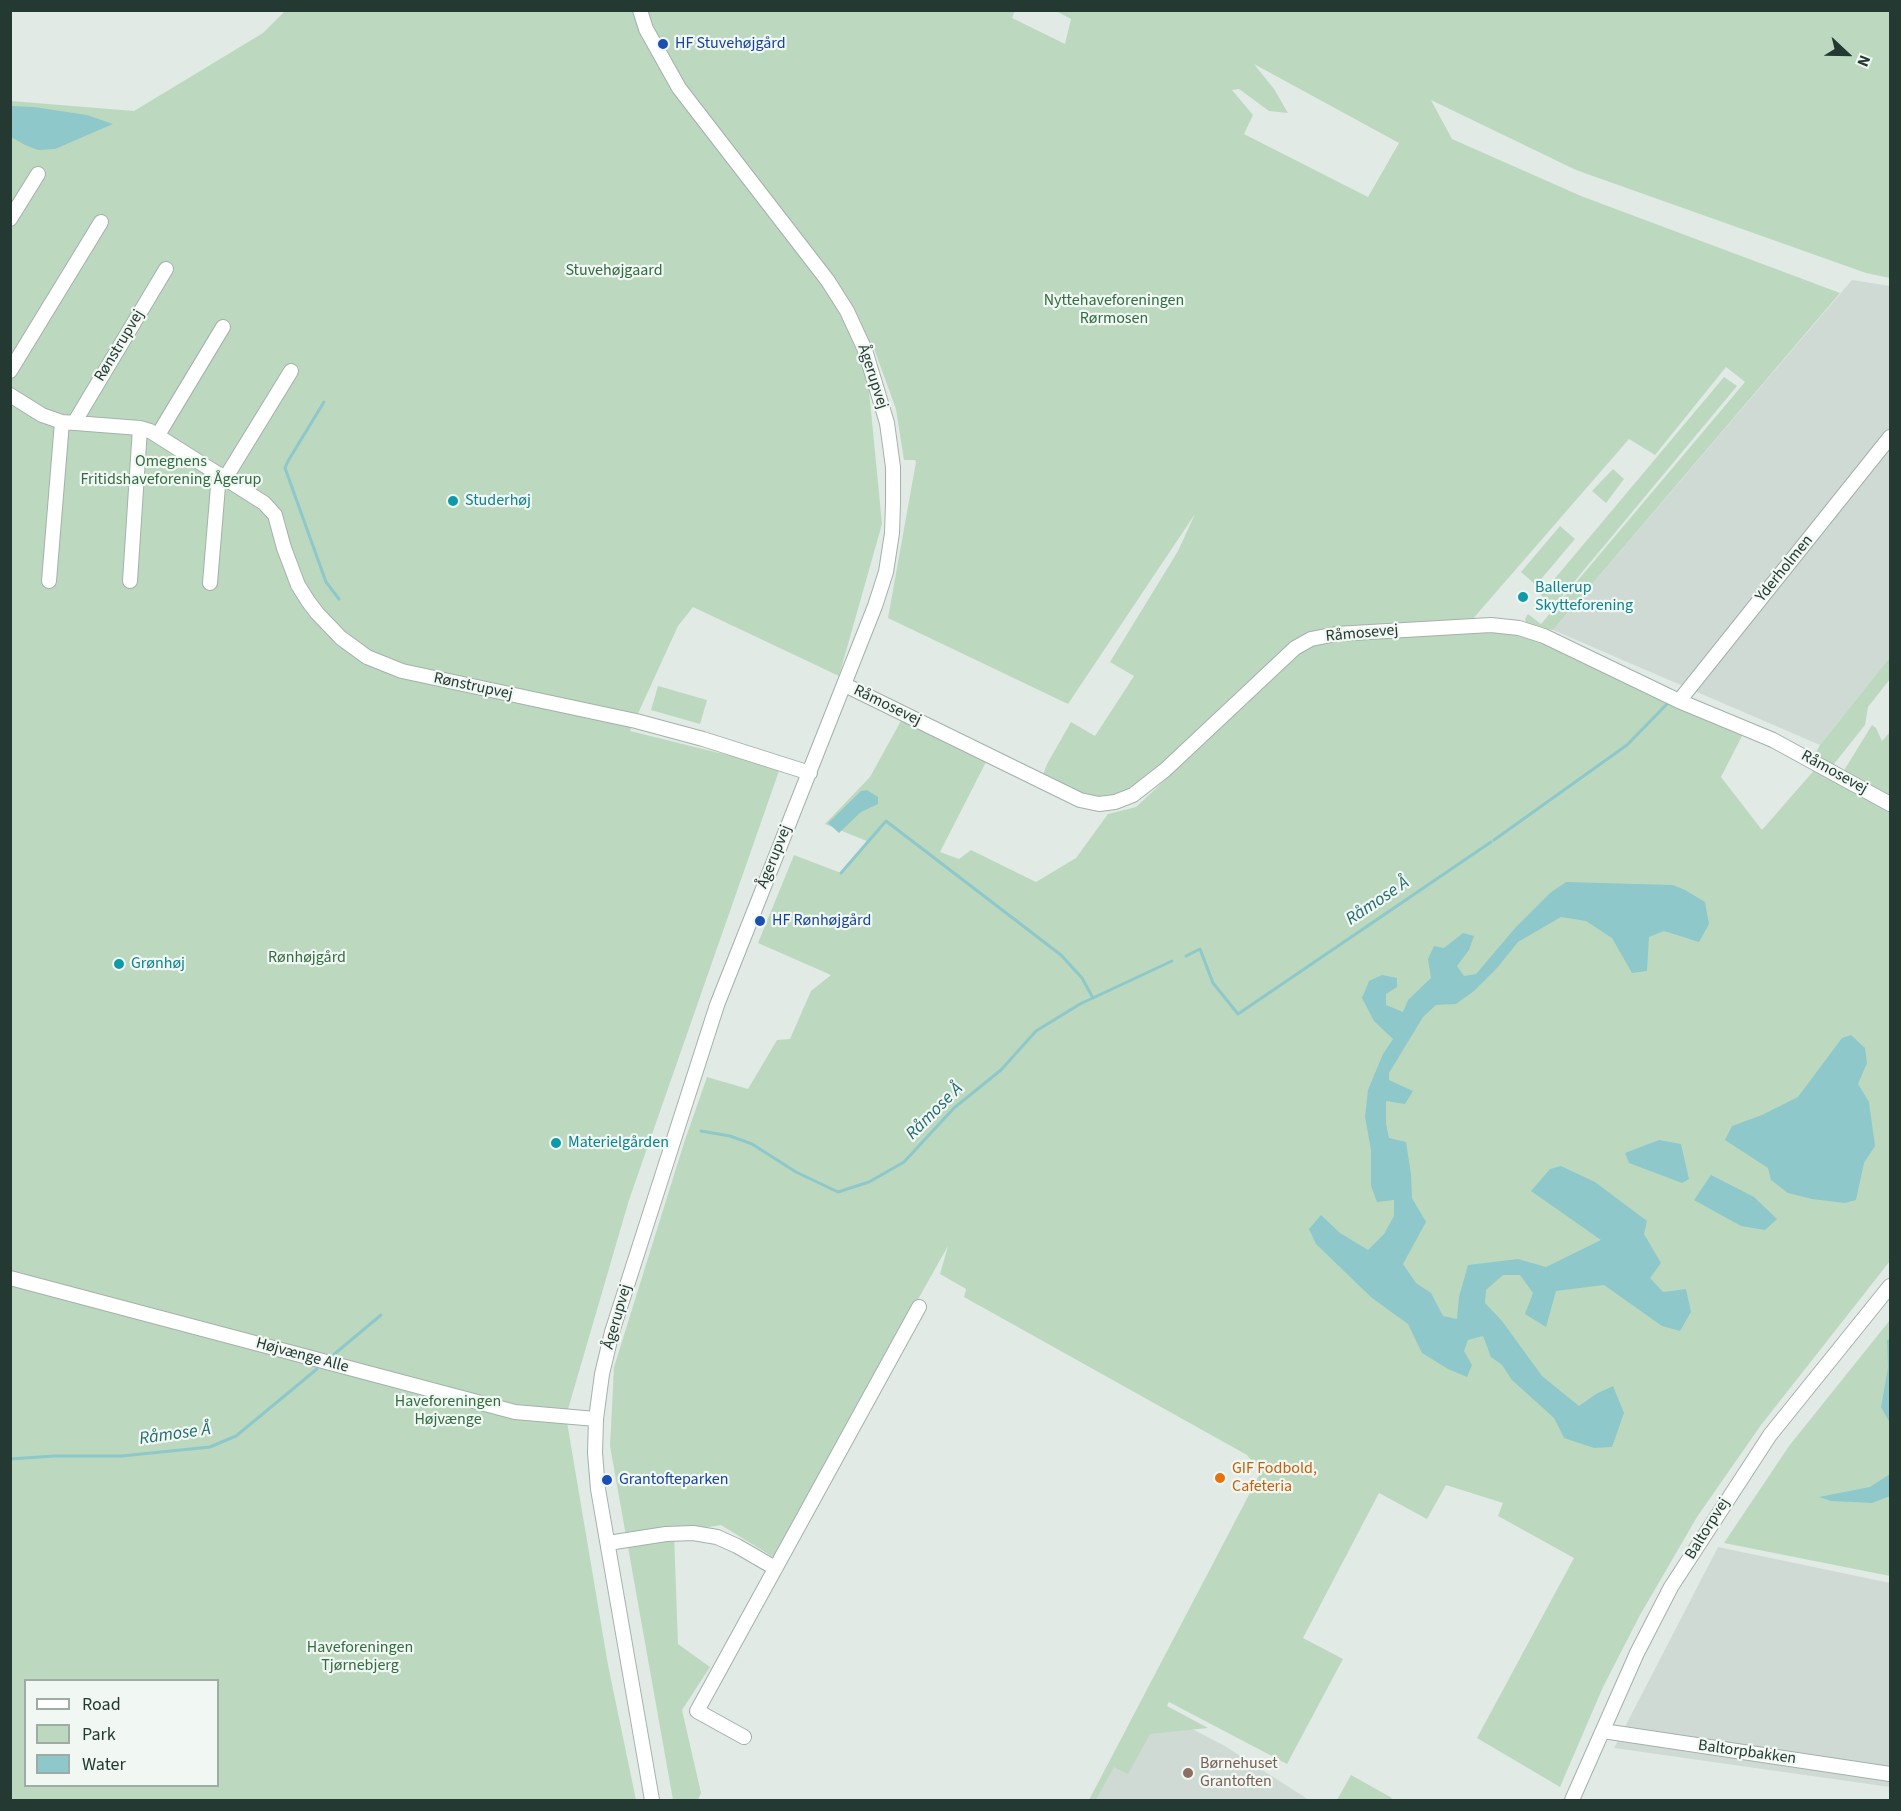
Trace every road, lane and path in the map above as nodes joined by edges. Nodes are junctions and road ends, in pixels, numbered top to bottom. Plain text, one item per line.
1 (640, 10) edge
2 (38, 174) dead end
3 (10, 219) edge
4 (101, 222) dead end
5 (166, 269) dead end
6 (223, 327) dead end
7 (10, 371) edge
8 (291, 371) dead end
9 (10, 395) edge
10 (68, 423) junction
11 (140, 429) junction
12 (158, 435) junction
13 (1890, 438) edge
14 (222, 476) junction
15 (49, 581) dead end
16 (130, 581) dead end
17 (210, 583) dead end
18 (845, 685) junction
19 (1679, 701) junction
20 (810, 773) junction
21 (1890, 804) edge
22 (10, 1278) edge
23 (1890, 1286) edge
24 (919, 1307) dead end
25 (596, 1419) junction
26 (608, 1543) junction
27 (775, 1568) junction
28 (1603, 1731) junction
29 (744, 1737) dead end
30 (1890, 1774) edge
31 (652, 1800) edge
32 (1572, 1800) edge

1 - 18 street, Ågerupvej
2 - 3 street
4 - 7 street
5 - 10 street, Rønstrupvej
6 - 12 street
8 - 14 street
9 - 10 street, Rønstrupvej
10 - 11 street, Rønstrupvej
10 - 15 street, Rønstrupvej
11 - 12 street, Rønstrupvej
11 - 16 street
12 - 14 street, Rønstrupvej
13 - 19 street, Yderholmen
14 - 17 street
14 - 20 street, Rønstrupvej
18 - 19 street, Råmosevej
18 - 20 street, Ågerupvej
19 - 21 street, Råmosevej
20 - 25 street, Ågerupvej
22 - 25 street, Højvænge Alle
23 - 28 street, Baltorpvej
24 - 27 street
25 - 26 street, Ågerupvej
26 - 27 street
26 - 31 street, Ågerupvej
27 - 29 street
28 - 30 street, Baltorpbakken
28 - 32 street, Baltorpvej

